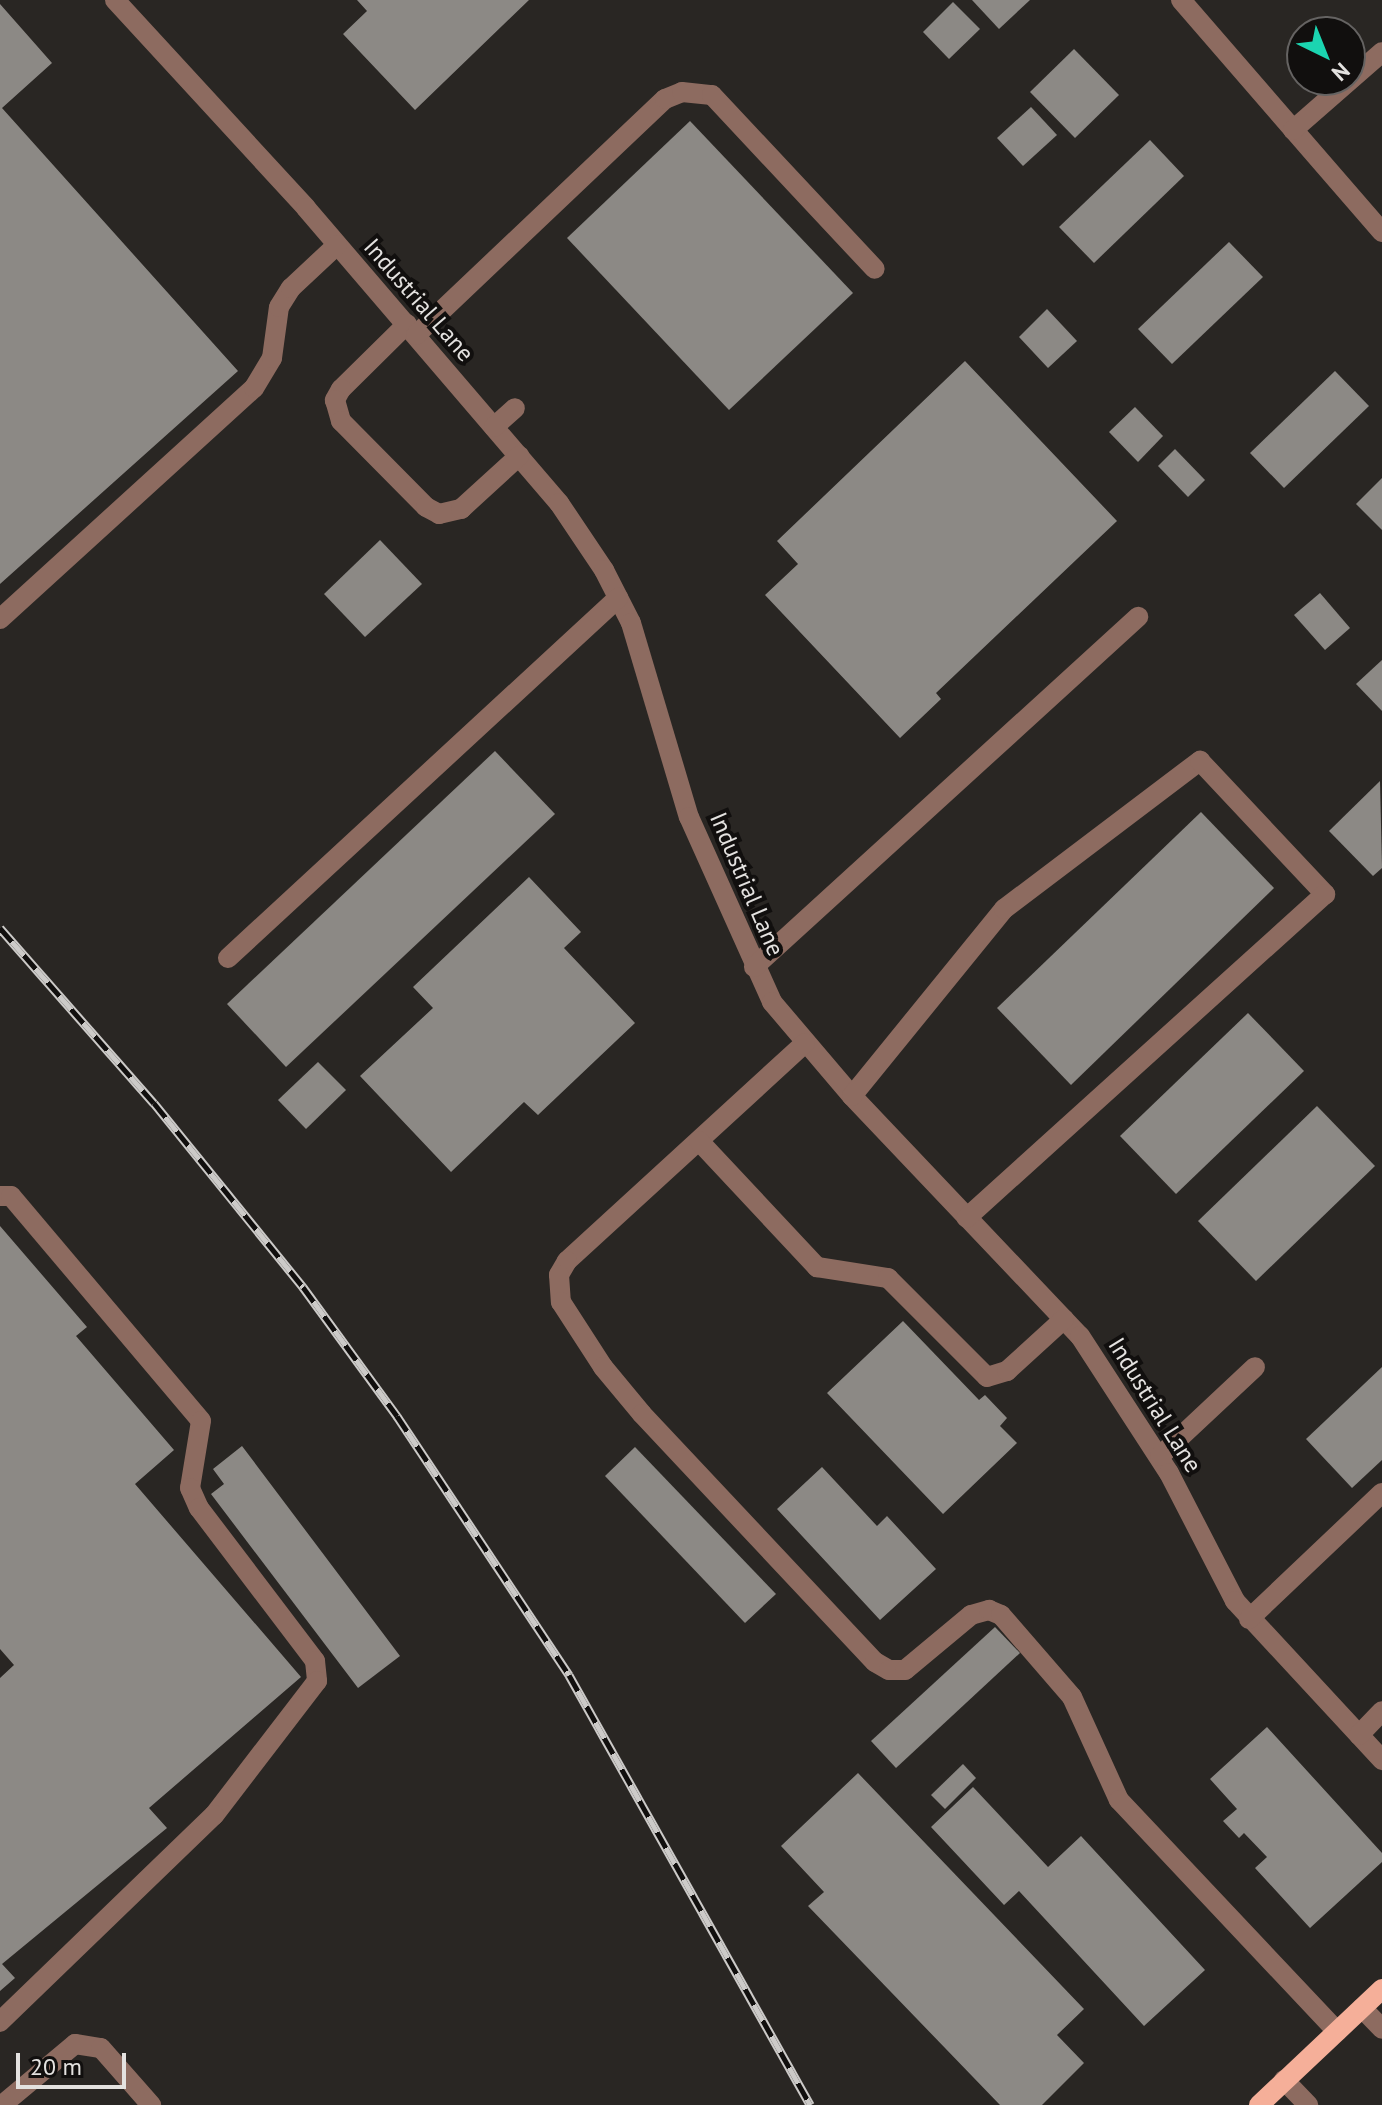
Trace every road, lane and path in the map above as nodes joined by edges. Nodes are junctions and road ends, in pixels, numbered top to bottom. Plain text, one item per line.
1 (115, 0) edge
2 (1181, 0) edge
3 (1382, 52) edge
4 (1293, 130) junction
5 (1382, 232) edge
6 (337, 245) junction
7 (875, 269) dead end
8 (411, 330) junction
9 (515, 408) dead end
10 (494, 427) junction
11 (519, 456) junction
12 (618, 598) junction
13 (1138, 617) dead end
14 (0, 619) edge
15 (228, 958) dead end
16 (754, 967) junction
17 (805, 1043) junction
18 (852, 1096) junction
19 (699, 1141) junction
20 (0, 1196) edge
21 (967, 1218) junction
22 (1064, 1319) junction
23 (1255, 1367) dead end
24 (1160, 1456) junction
25 (1382, 1493) edge
26 (1249, 1619) junction
27 (1382, 1711) edge
28 (1359, 1735) junction
29 (1382, 1760) edge
30 (1382, 1989) edge
31 (1362, 2008) junction
32 (0, 2022) edge
33 (1382, 2029) edge
34 (1337, 2031) junction
35 (1284, 2080) junction
36 (2, 2105) edge
37 (151, 2105) edge
38 (1259, 2105) edge
39 (1308, 2105) edge

1 - 6 street, Industrial Lane
2 - 4 street
3 - 4 street
4 - 5 street
6 - 8 street, Industrial Lane
6 - 14 street
7 - 8 street
8 - 10 street, Industrial Lane
8 - 11 street
9 - 10 street
10 - 11 street, Industrial Lane
11 - 12 street, Industrial Lane
12 - 15 street
12 - 16 street, Industrial Lane
13 - 16 street
16 - 17 street, Industrial Lane
17 - 18 street, Industrial Lane
17 - 19 street
18 - 21 street, Industrial Lane
18 - 21 street
19 - 22 street
19 - 34 street
20 - 32 street
21 - 22 street, Industrial Lane
22 - 24 street, Industrial Lane
23 - 24 street
24 - 26 street, Industrial Lane
25 - 26 street
26 - 28 street, Industrial Lane
27 - 28 street
28 - 29 street, Industrial Lane
30 - 31 main road
31 - 33 street
31 - 34 main road
34 - 35 main road
35 - 38 main road
35 - 39 street
36 - 37 street

